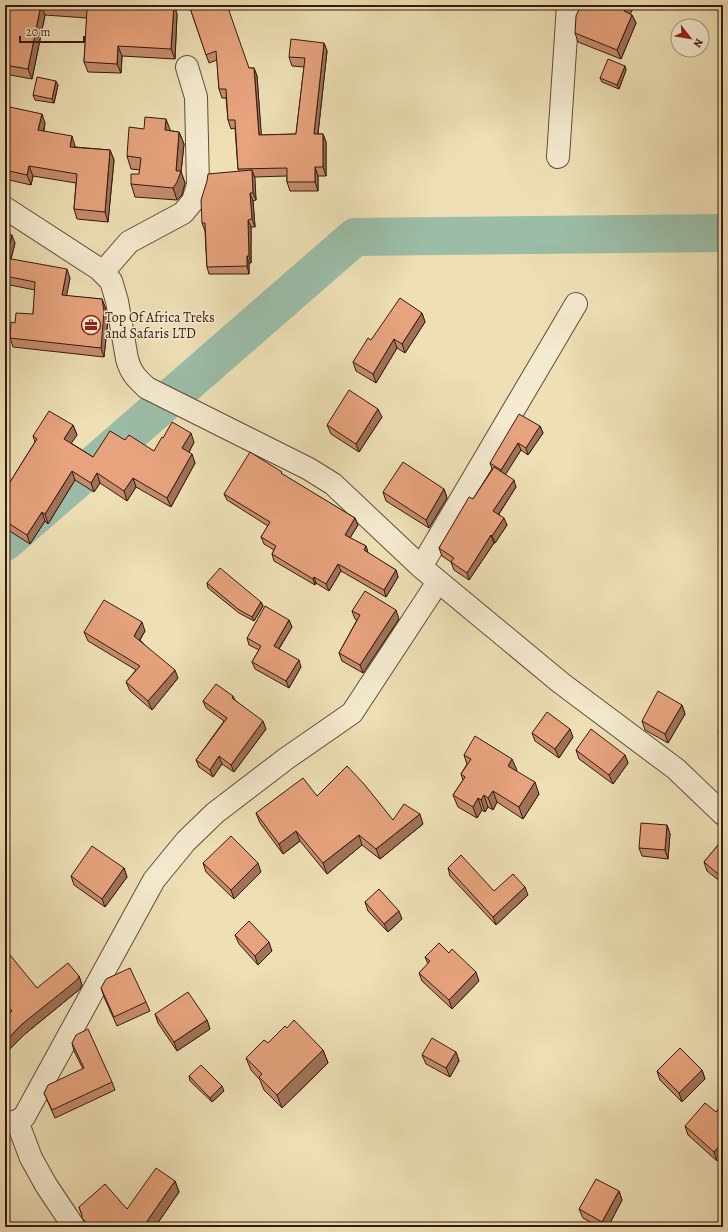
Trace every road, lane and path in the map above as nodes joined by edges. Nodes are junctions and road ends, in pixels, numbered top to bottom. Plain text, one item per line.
1 (568, 5) edge
2 (187, 67) dead end
3 (558, 157) dead end
4 (5, 208) edge
5 (103, 272) junction
6 (576, 304) dead end
7 (420, 567) junction
8 (438, 582) junction
9 (723, 814) edge
10 (11, 1122) edge
11 (74, 1227) edge

1 - 3 street
2 - 5 street
4 - 5 street
5 - 7 street
6 - 7 street
7 - 8 street
8 - 9 street
8 - 10 street
10 - 11 street

